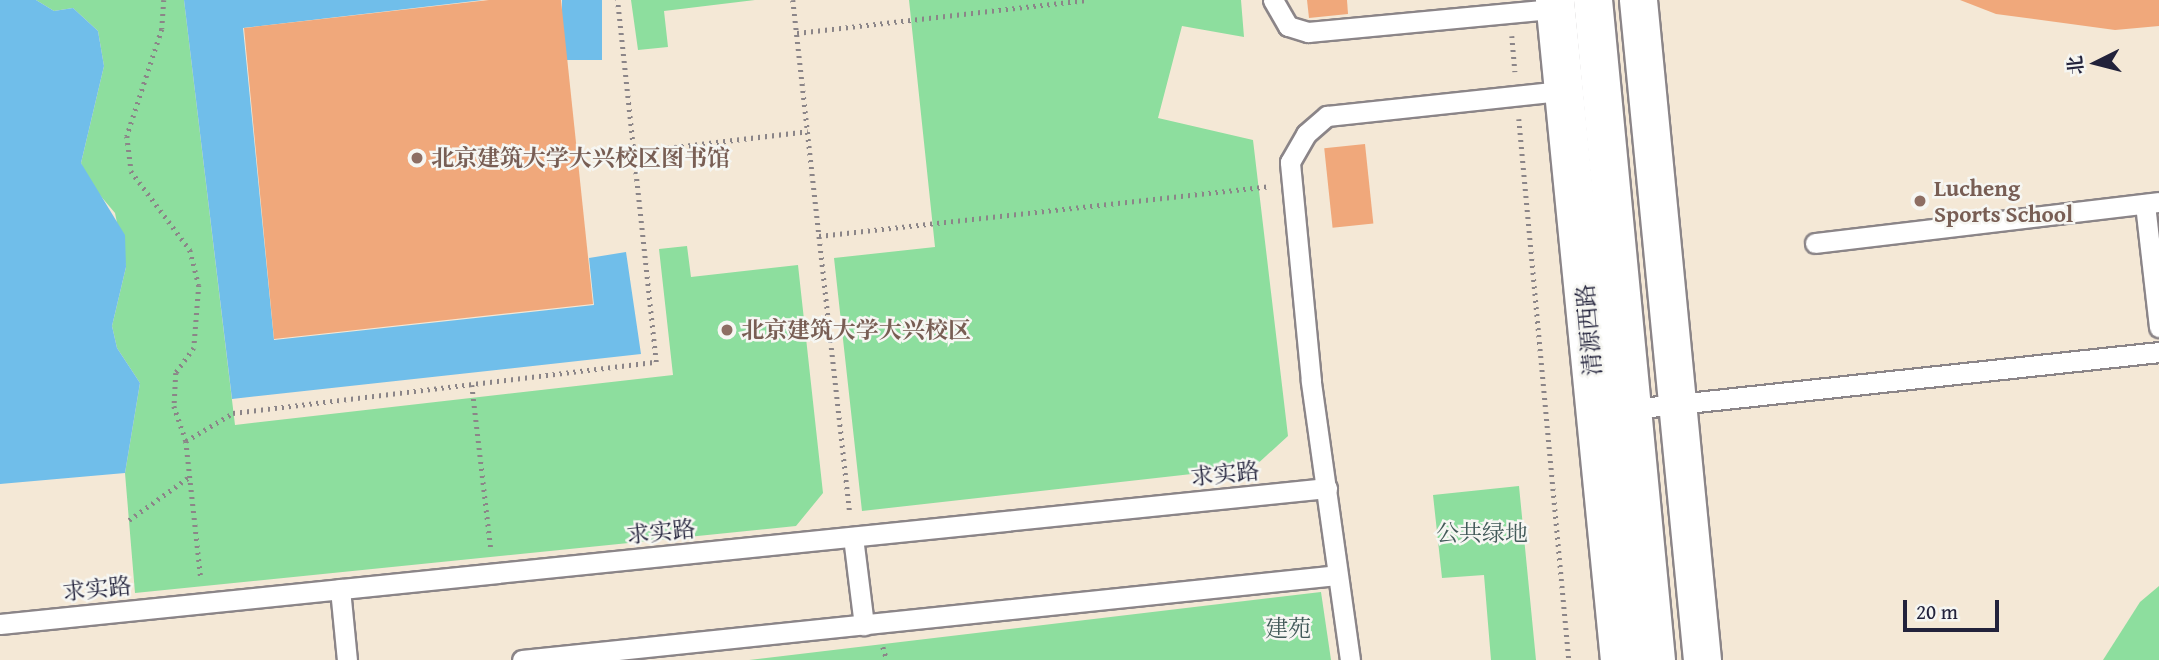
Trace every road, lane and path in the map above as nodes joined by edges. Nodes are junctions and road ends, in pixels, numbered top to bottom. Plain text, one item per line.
1 (164, 0) edge
2 (617, 0) edge
3 (793, 0) edge
4 (1087, 0) edge
5 (1273, 0) edge
6 (1638, 0) edge
7 (1593, 3) edge
8 (1556, 4) edge
9 (1510, 13) junction
10 (797, 33) junction
11 (1584, 89) junction
12 (1517, 96) junction
13 (808, 131) junction
14 (633, 152) junction
15 (1291, 183) junction
16 (2152, 203) edge
17 (820, 236) junction
18 (1815, 243) dead end
19 (2159, 327) edge
20 (2159, 352) edge
21 (472, 385) junction
22 (1678, 404) junction
23 (1632, 409) junction
24 (187, 441) junction
25 (190, 477) junction
26 (1327, 488) junction
27 (129, 520) dead end
28 (853, 537) junction
29 (494, 573) junction
30 (1337, 575) junction
31 (340, 589) junction
32 (204, 603) junction
33 (0, 624) edge
34 (864, 625) junction
35 (347, 660) edge
36 (522, 660) edge
37 (1350, 660) edge
38 (1569, 660) edge
39 (1620, 660) edge
40 (1656, 660) edge
41 (1702, 660) edge

1 - 24 path
2 - 14 path
3 - 10 path
4 - 10 path
5 - 9 lane
6 - 22 street
7 - 8 lane
7 - 11 main road, 清源西路
8 - 9 lane
8 - 11 main road, 清源西路
9 - 12 path
10 - 13 path
11 - 12 lane
11 - 23 main road, 清源西路
11 - 39 main road, 清源西路
12 - 15 lane
12 - 38 path
13 - 14 path
13 - 17 path
14 - 21 path
15 - 17 path
15 - 26 lane
16 - 18 lane
16 - 19 lane
17 - 28 path
20 - 22 lane
21 - 24 path
21 - 29 path
22 - 23 lane
22 - 41 street
23 - 40 main road, 清源西路
24 - 25 path
25 - 27 path
25 - 32 path
26 - 28 lane, 求实路
26 - 30 lane
28 - 29 lane, 求实路
28 - 34 lane
29 - 31 lane, 求实路
30 - 34 lane
30 - 37 lane
31 - 32 lane, 求实路
31 - 35 lane
32 - 33 lane, 求实路
34 - 36 lane

